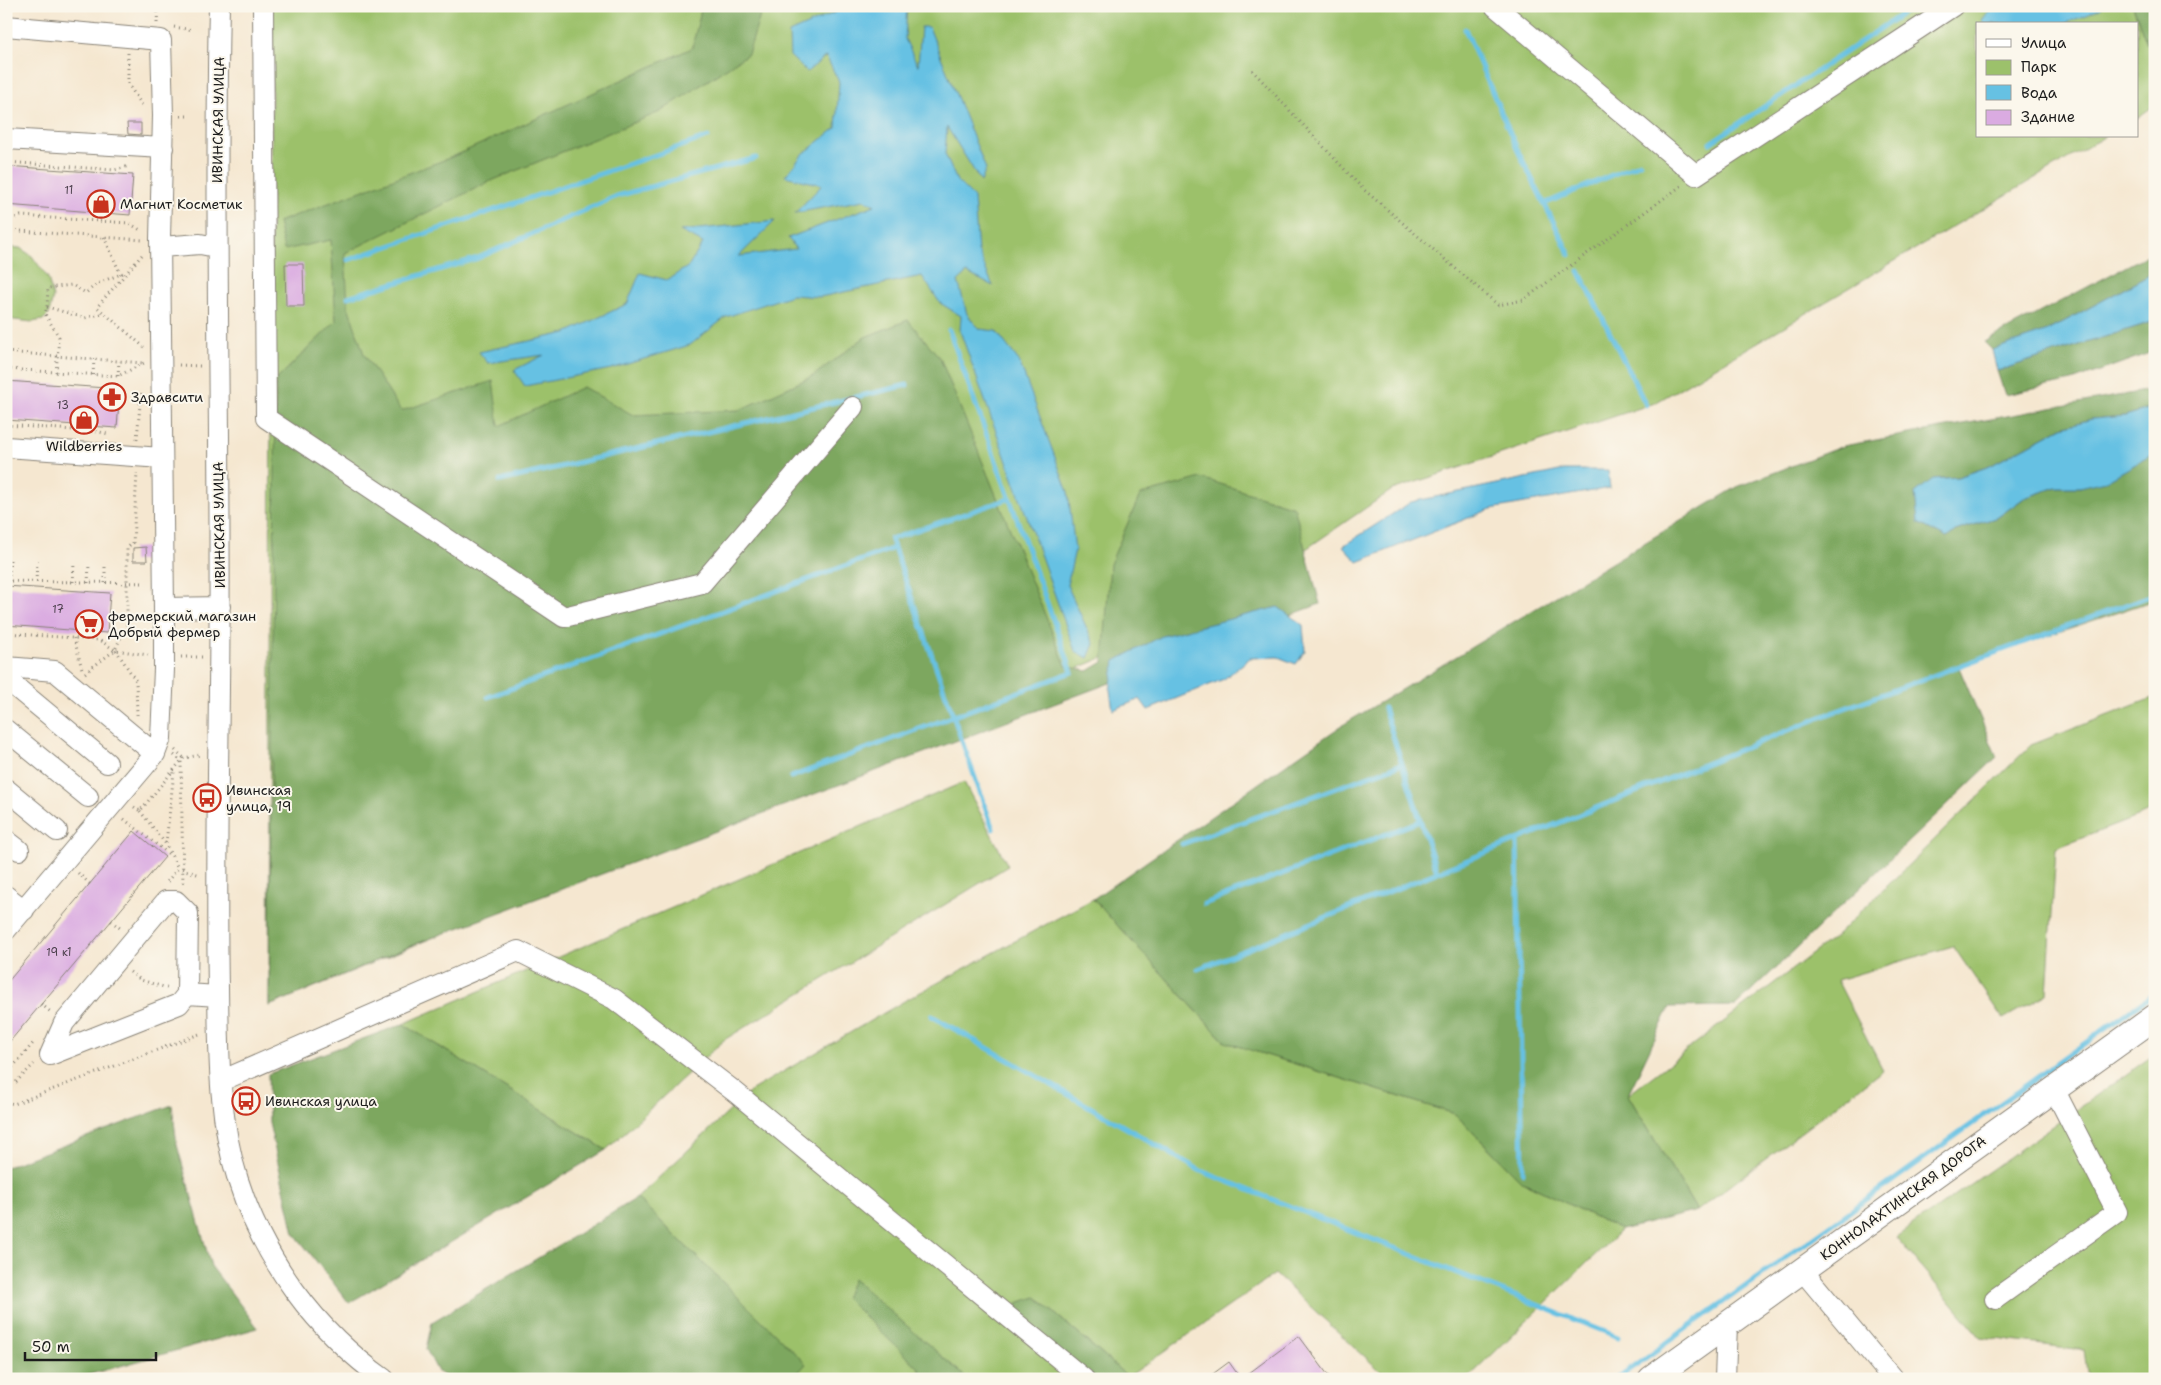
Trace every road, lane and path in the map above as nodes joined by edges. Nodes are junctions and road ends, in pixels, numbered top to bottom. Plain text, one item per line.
1 (219, 6) edge
2 (262, 6) edge
3 (1495, 6) edge
4 (1953, 6) edge
5 (6, 26) edge
6 (1252, 70) dead end
7 (6, 139) edge
8 (163, 148) junction
9 (6, 162) edge
10 (114, 170) dead end
11 (1696, 175) junction
12 (6, 221) edge
13 (144, 222) dead end
14 (6, 230) edge
15 (144, 232) junction
16 (104, 237) junction
17 (216, 246) junction
18 (151, 251) junction
19 (122, 276) junction
20 (47, 307) junction
21 (104, 313) junction
22 (144, 338) dead end
23 (144, 347) junction
24 (6, 352) edge
25 (57, 356) junction
26 (94, 359) junction
27 (119, 361) junction
28 (144, 363) junction
29 (6, 369) edge
30 (56, 372) junction
31 (143, 372) dead end
32 (93, 375) junction
33 (118, 376) junction
34 (142, 390) dead end
35 (853, 407) dead end
36 (6, 425) edge
37 (100, 432) dead end
38 (6, 447) edge
39 (138, 456) junction
40 (162, 458) junction
41 (10, 560) dead end
42 (37, 561) dead end
43 (74, 563) dead end
44 (89, 564) dead end
45 (105, 564) dead end
46 (8, 581) edge
47 (36, 582) junction
48 (73, 582) junction
49 (163, 582) junction
50 (88, 583) junction
51 (105, 583) junction
52 (126, 583) junction
53 (220, 607) junction
54 (164, 608) junction
55 (6, 633) edge
56 (74, 638) junction
57 (115, 650) junction
58 (6, 667) edge
59 (84, 674) junction
60 (80, 677) dead end
61 (6, 679) edge
62 (137, 719) dead end
63 (6, 730) edge
64 (155, 754) junction
65 (207, 754) dead end
66 (107, 763) dead end
67 (175, 770) dead end
68 (6, 789) edge
69 (88, 797) dead end
70 (120, 815) dead end
71 (57, 831) dead end
72 (166, 843) dead end
73 (172, 857) dead end
74 (178, 868) dead end
75 (183, 870) junction
76 (75, 871) dead end
77 (208, 878) dead end
78 (90, 884) dead end
79 (6, 896) edge
80 (183, 906) junction
81 (24, 910) junction
82 (6, 930) edge
83 (115, 961) junction
84 (187, 994) junction
85 (218, 996) junction
86 (2155, 1017) edge
87 (202, 1033) dead end
88 (50, 1055) junction
89 (221, 1081) junction
90 (6, 1082) edge
91 (2054, 1089) junction
92 (6, 1102) edge
93 (1802, 1270) junction
94 (1995, 1298) dead end
95 (1727, 1324) junction
96 (384, 1379) edge
97 (1084, 1379) edge
98 (1651, 1379) edge
99 (1725, 1379) edge
100 (1894, 1379) edge

1 - 17 street, ИВИНСКАЯ УЛИЦА
2 - 35 street
3 - 11 street
4 - 11 street
5 - 8 street
6 - 11 path
7 - 8 street
8 - 18 street
9 - 10 path
12 - 15 path
13 - 15 path
14 - 16 path
15 - 18 path
16 - 18 path
16 - 19 path
17 - 18 street
17 - 53 street, ИВИНСКАЯ УЛИЦА
18 - 19 path
18 - 40 street
19 - 20 path
19 - 21 path
20 - 21 path
20 - 25 path
21 - 23 path
22 - 23 path
23 - 28 path
24 - 25 path
25 - 26 path
25 - 30 path
26 - 27 path
26 - 32 path
27 - 28 path
27 - 33 path
28 - 31 path
28 - 33 path
29 - 30 path
30 - 32 path
32 - 33 path
34 - 39 path
36 - 37 path
38 - 39 street
39 - 40 street
39 - 52 path
40 - 49 street
41 - 46 path
42 - 47 path
43 - 48 path
44 - 50 path
45 - 51 path
46 - 47 path
47 - 48 path
48 - 50 path
49 - 52 path
49 - 54 street
50 - 51 path
51 - 52 path
52 - 57 path
53 - 54 street
53 - 85 street, ИВИНСКАЯ УЛИЦА
54 - 64 street
55 - 56 path
56 - 57 path
56 - 59 path
57 - 59 path
57 - 62 path
58 - 64 street
59 - 60 path
61 - 66 street
63 - 69 street
64 - 81 street
65 - 75 path
67 - 72 path
68 - 71 street
70 - 73 path
74 - 75 path
75 - 77 path
75 - 80 path
76 - 78 path
79 - 81 street
80 - 83 street
80 - 84 street
81 - 82 street
83 - 84 path
83 - 88 street
84 - 85 street
84 - 88 street
85 - 89 street, ИВИНСКАЯ УЛИЦА
86 - 91 main road, КОННОЛАХТИНСКАЯ ДОРОГА
87 - 92 path
88 - 90 path
89 - 96 street, ИВИНСКАЯ УЛИЦА
89 - 97 street
91 - 93 main road, КОННОЛАХТИНСКАЯ ДОРОГА
91 - 94 street
93 - 95 main road, КОННОЛАХТИНСКАЯ ДОРОГА
93 - 100 street
95 - 98 main road, КОННОЛАХТИНСКАЯ ДОРОГА
95 - 99 street

